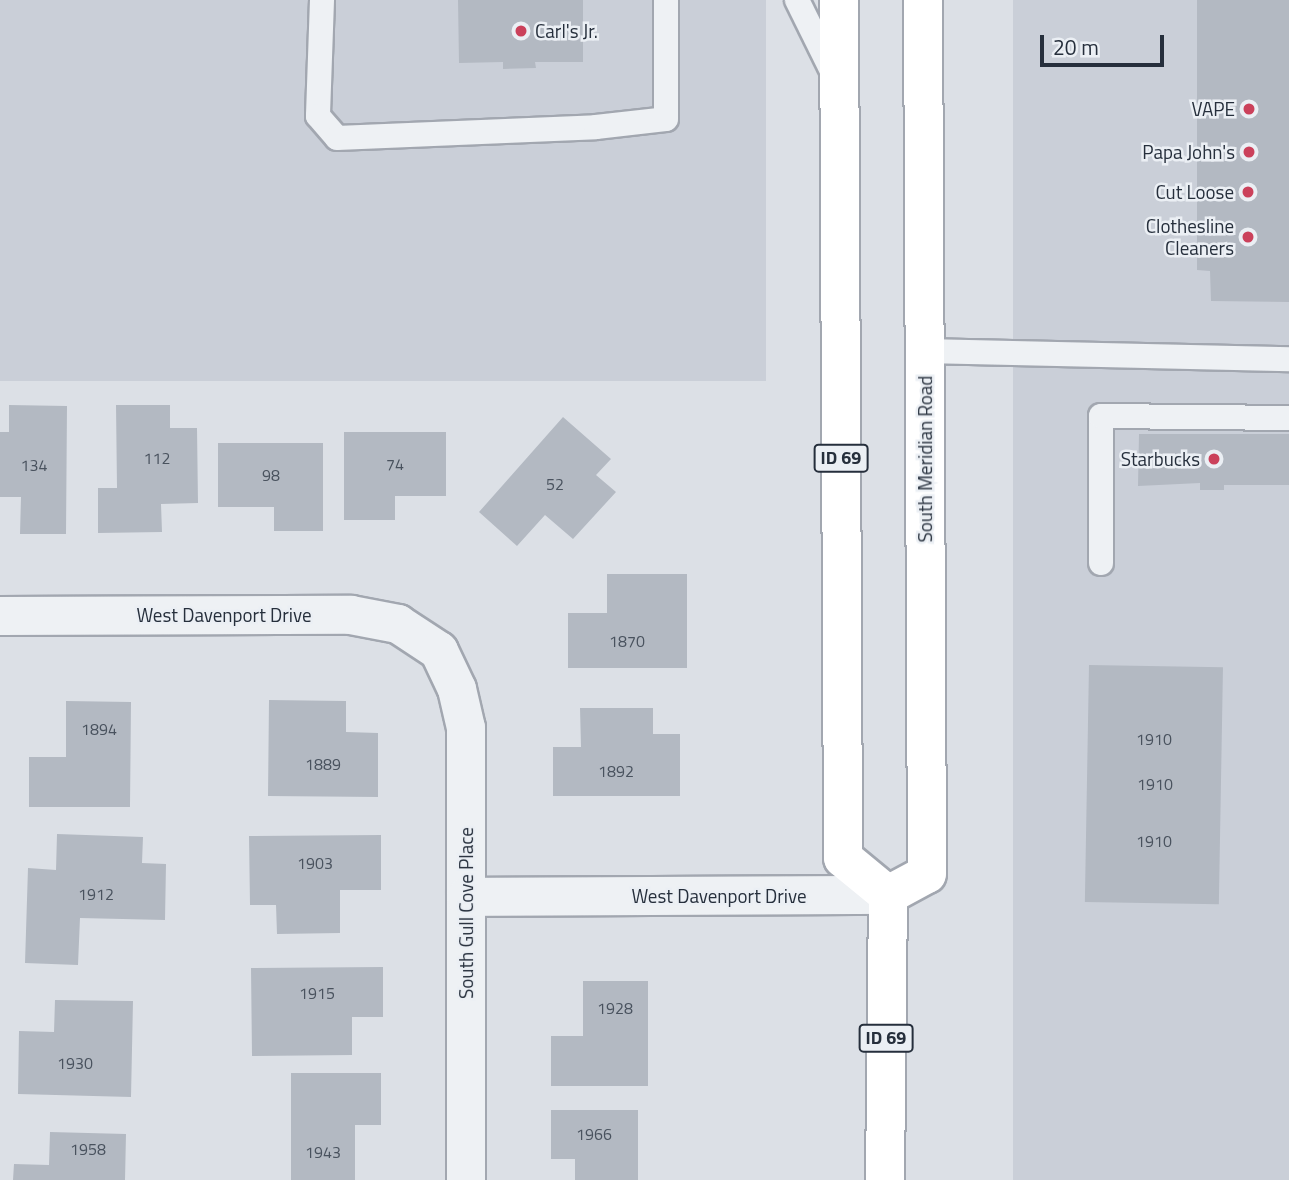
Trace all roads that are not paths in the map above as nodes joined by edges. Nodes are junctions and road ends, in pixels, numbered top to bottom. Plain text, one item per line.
1 (322, 0) edge
2 (666, 0) edge
3 (797, 0) edge
4 (839, 0) edge
5 (923, 0) edge
6 (839, 87) junction
7 (925, 351) junction
8 (1289, 359) edge
9 (1289, 418) edge
10 (1101, 563) dead end
11 (0, 616) edge
12 (439, 651) joint
13 (888, 895) junction
14 (466, 897) junction
15 (466, 1180) edge
16 (885, 1180) edge

1 - 2 lane
3 - 6 lane
4 - 6 main road, ID 69
5 - 7 main road, South Meridian Road
6 - 13 main road, ID 69
7 - 8 lane
7 - 13 main road, South Meridian Road
9 - 10 lane
11 - 12 street, West Davenport Drive
12 - 14 street, South Gull Cove Place
13 - 14 street, West Davenport Drive
13 - 16 main road, ID 69
14 - 15 street, South Gull Cove Place

